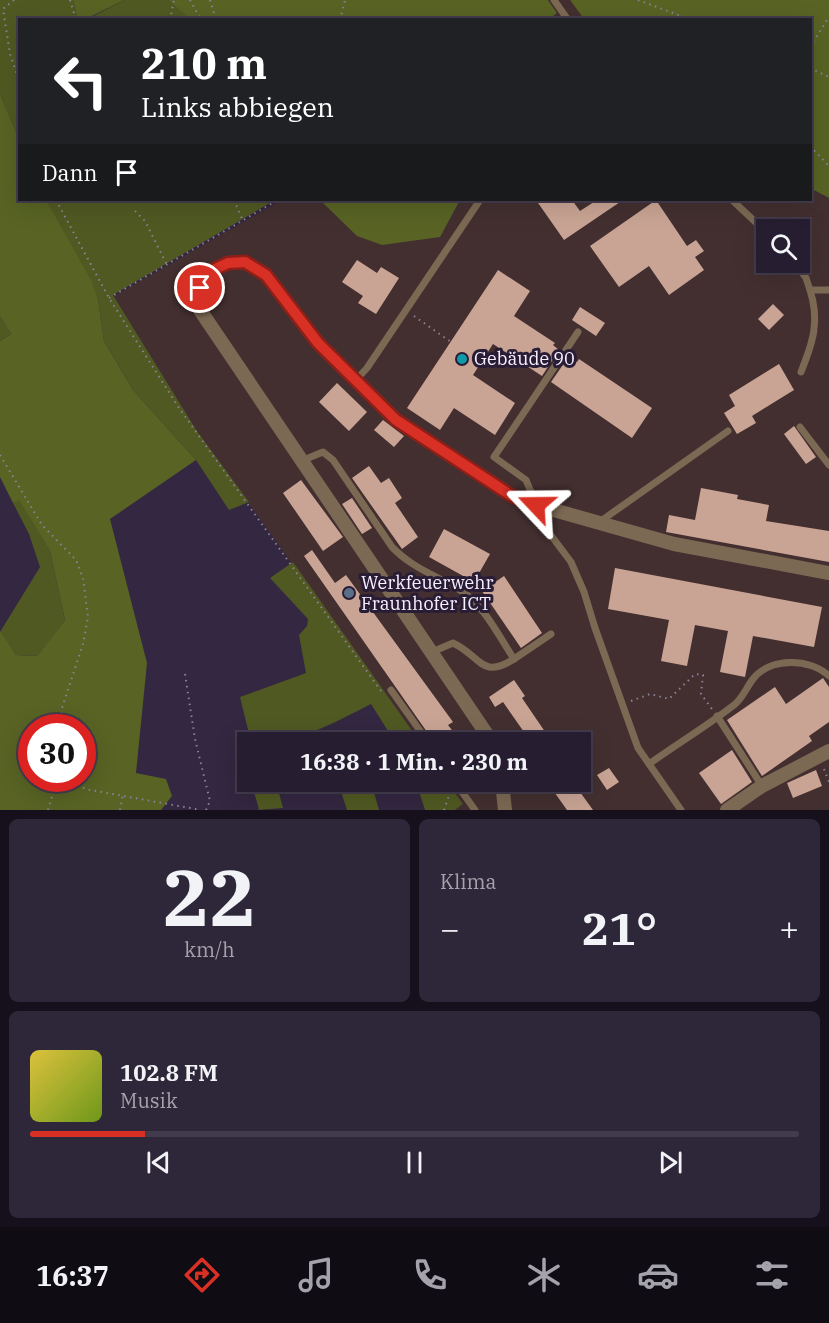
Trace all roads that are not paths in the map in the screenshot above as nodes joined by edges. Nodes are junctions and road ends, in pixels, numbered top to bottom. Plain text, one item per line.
1 (554, 0) edge
2 (567, 18) edge
3 (479, 201) edge
4 (733, 201) edge
5 (756, 223) edge
6 (803, 273) edge
7 (810, 290) junction
8 (829, 290) edge
9 (578, 332) dead end
10 (801, 372) dead end
11 (355, 381) junction
12 (800, 427) dead end
13 (728, 431) dead end
14 (301, 461) junction
15 (829, 465) edge
16 (536, 505) junction
17 (598, 523) junction
18 (829, 573) edge
19 (550, 634) dead end
20 (432, 652) junction
21 (514, 660) junction
22 (829, 676) edge
23 (391, 690) dead end
24 (717, 716) junction
25 (421, 732) edge
26 (485, 732) edge
27 (829, 751) edge
28 (649, 764) junction
29 (762, 786) junction
30 (462, 792) edge
31 (503, 792) edge
32 (475, 810) edge
33 (505, 810) edge
34 (681, 810) edge
35 (727, 810) edge

1 - 2 lane
3 - 11 lane
4 - 5 lane
6 - 7 lane
7 - 8 lane
7 - 10 lane
9 - 16 lane
11 - 14 street
11 - 16 street
12 - 15 lane
13 - 17 lane
14 - 20 street
14 - 21 lane
16 - 17 street
16 - 28 lane
17 - 18 street
19 - 21 lane
20 - 21 lane
20 - 26 street
22 - 24 lane
23 - 25 lane
24 - 28 lane
24 - 29 lane
27 - 29 street
28 - 34 lane
29 - 35 street
30 - 32 lane
31 - 33 street

